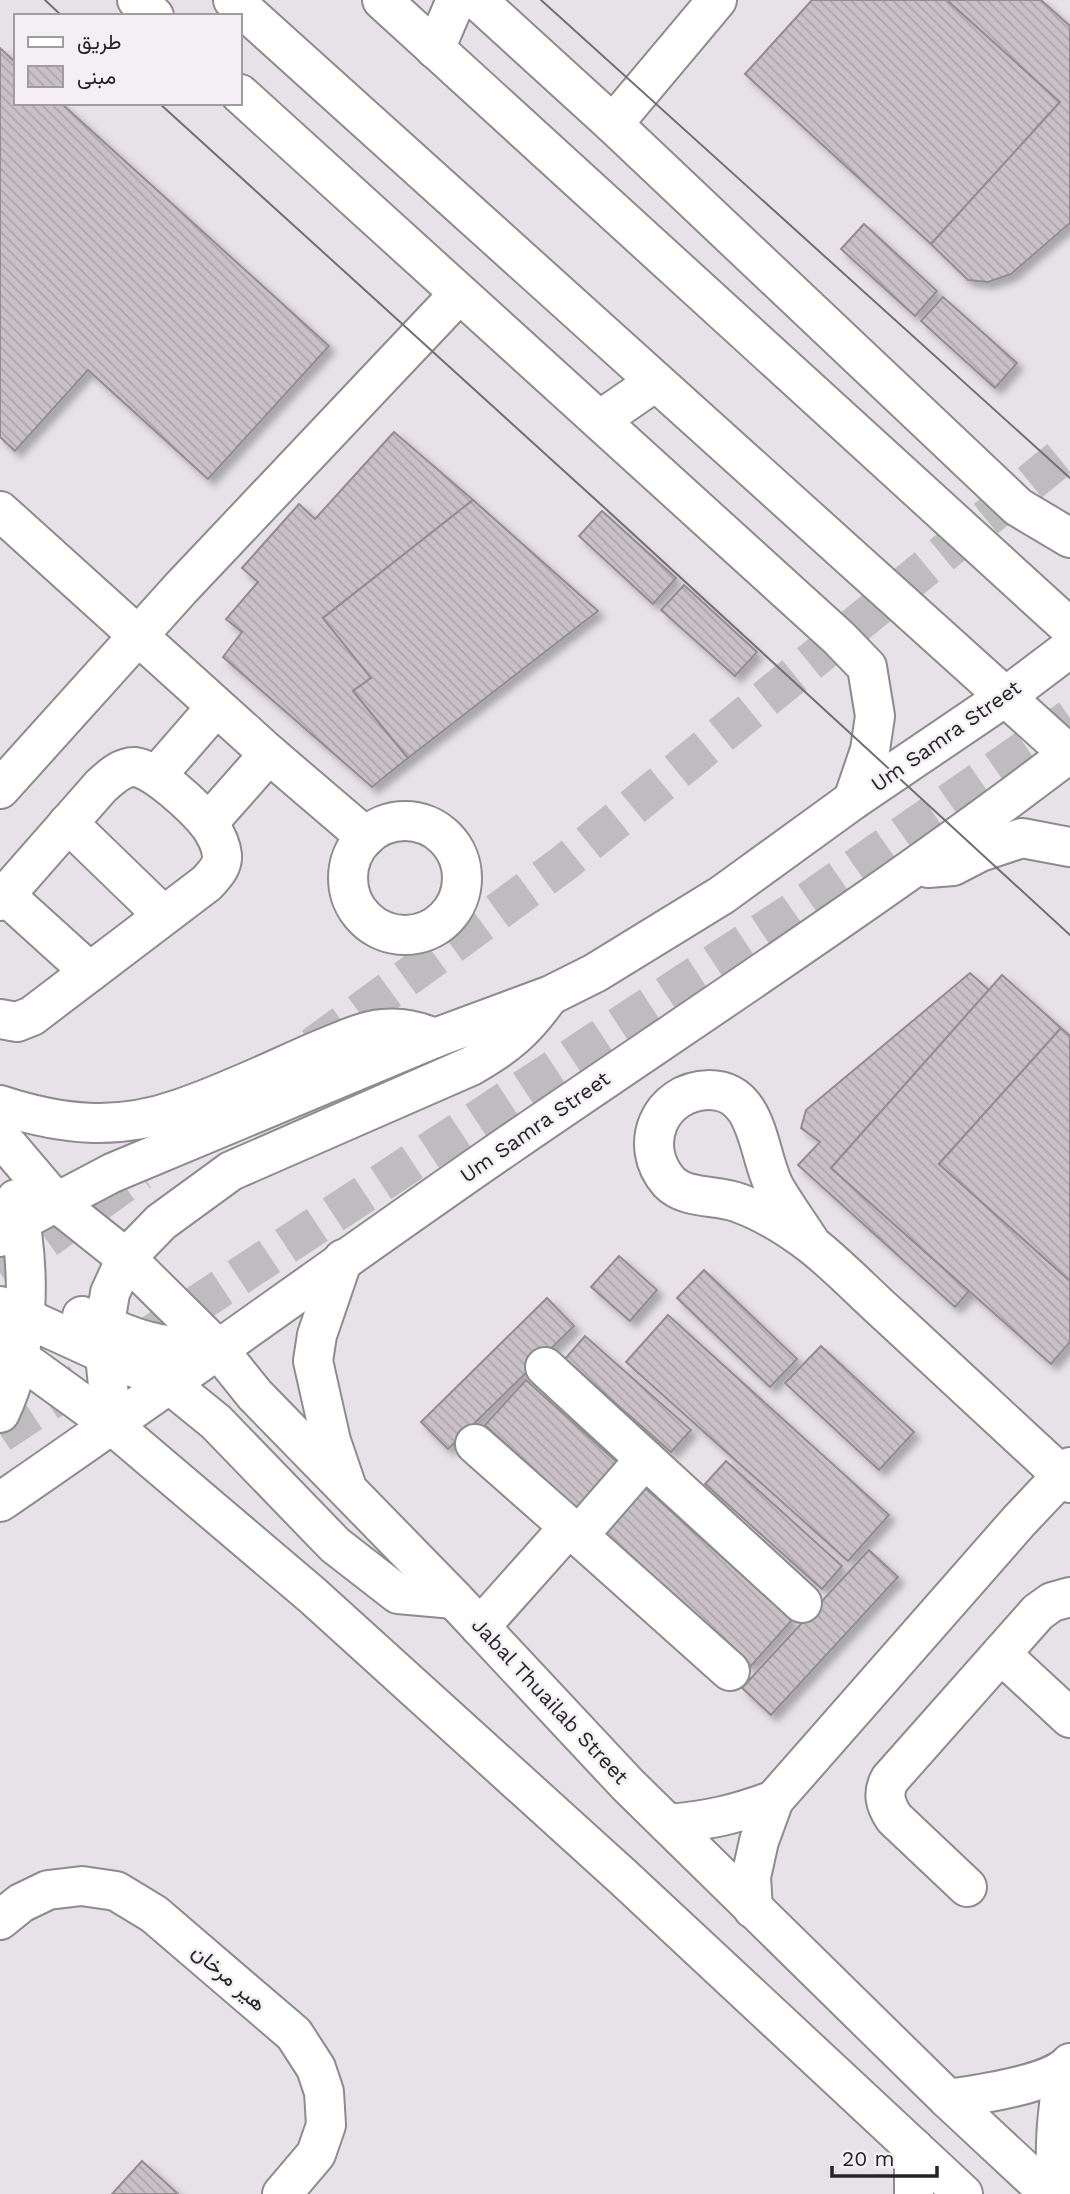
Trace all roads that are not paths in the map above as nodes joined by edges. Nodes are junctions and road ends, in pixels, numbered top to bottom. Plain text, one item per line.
1 (137, 0) edge
2 (233, 0) edge
3 (382, 0) edge
4 (456, 0) edge
5 (477, 0) edge
6 (717, 0) edge
7 (152, 14) edge
8 (435, 49) junction
9 (242, 96) edge
10 (613, 124) junction
11 (459, 294) junction
12 (655, 382) junction
13 (600, 420) junction
14 (0, 510) edge
15 (1070, 538) edge
16 (1070, 628) edge
17 (138, 636) junction
18 (1070, 648) edge
19 (1005, 697) junction
20 (216, 707) junction
21 (269, 754) junction
22 (1069, 754) edge
23 (157, 775) junction
24 (0, 789) edge
25 (853, 800) junction
26 (68, 823) junction
27 (208, 823) junction
28 (366, 837) dead end
29 (1070, 847) edge
30 (908, 870) junction
31 (3, 898) edge
32 (163, 915) junction
33 (90, 972) junction
34 (551, 995) junction
35 (0, 1019) edge
36 (435, 1038) junction
37 (0, 1105) edge
38 (0, 1136) edge
39 (0, 1146) edge
40 (57, 1203) junction
41 (10, 1229) edge
42 (812, 1245) dead end
43 (127, 1258) junction
44 (343, 1259) junction
45 (13, 1300) edge
46 (104, 1339) junction
47 (218, 1349) junction
48 (9, 1350) edge
49 (545, 1367) dead end
50 (168, 1383) junction
51 (0, 1413) edge
52 (112, 1425) junction
53 (475, 1444) dead end
54 (645, 1459) junction
55 (1067, 1475) edge
56 (349, 1494) junction
57 (0, 1502) edge
58 (574, 1531) junction
59 (1070, 1597) edge
60 (454, 1599) junction
61 (802, 1603) dead end
62 (480, 1627) junction
63 (1001, 1654) junction
64 (730, 1671) dead end
65 (1070, 1718) edge
66 (774, 1800) junction
67 (668, 1824) junction
68 (967, 1886) dead end
69 (753, 1909) junction
70 (0, 1920) edge
71 (1067, 2066) edge
72 (947, 2099) junction
73 (914, 2148) junction
74 (282, 2194) edge
75 (914, 2194) edge
76 (963, 2194) edge
77 (1051, 2194) edge
78 (1058, 2194) edge

1 - 7 street
2 - 12 street
3 - 8 street
4 - 8 street
5 - 10 street
6 - 10 street
8 - 16 street
9 - 11 street
10 - 15 street
11 - 13 street
11 - 17 street
12 - 13 street
12 - 19 street
13 - 25 street
14 - 17 street
17 - 20 street
17 - 24 street
18 - 19 street, Um Samra Street
19 - 22 street
19 - 25 street, Um Samra Street
20 - 21 street
20 - 23 street
21 - 27 street
21 - 28 street
22 - 30 street, Um Samra Street
23 - 26 street
23 - 27 street
25 - 34 street, Um Samra Street
26 - 31 street
26 - 32 street
27 - 32 street
29 - 30 street
30 - 44 street, Um Samra Street
31 - 33 street
32 - 33 street
33 - 35 street
34 - 36 street, Um Samra Street
34 - 43 street
36 - 37 street
36 - 40 street, Um Samra Street
38 - 40 street, Jabal Thuailab Street
39 - 41 street
40 - 41 street, Um Samra Street
40 - 43 street, Jabal Thuailab Street
41 - 45 street
42 - 55 street
43 - 46 street
43 - 47 street, Jabal Thuailab Street
44 - 47 street, Um Samra Street
44 - 56 street
45 - 46 street
45 - 48 street
46 - 47 street
46 - 50 street
46 - 52 street
47 - 50 street, Um Samra Street
47 - 56 street, Jabal Thuailab Street
48 - 51 street
48 - 52 street
49 - 54 street
50 - 52 street, Um Samra Street
50 - 60 street
52 - 57 street, Um Samra Street
52 - 73 street
53 - 58 street
54 - 58 street
54 - 61 street
55 - 66 street
56 - 60 street, Jabal Thuailab Street
58 - 62 street
58 - 64 street
59 - 63 street
60 - 62 street, Jabal Thuailab Street
62 - 67 street, Jabal Thuailab Street
63 - 65 street
63 - 68 street
66 - 67 street
66 - 69 street
67 - 69 street, Jabal Thuailab Street
69 - 72 street, Jabal Thuailab Street
70 - 74 street, هير مرخان
71 - 72 street
71 - 78 street
72 - 77 street, Jabal Thuailab Street
73 - 75 street
73 - 76 street

